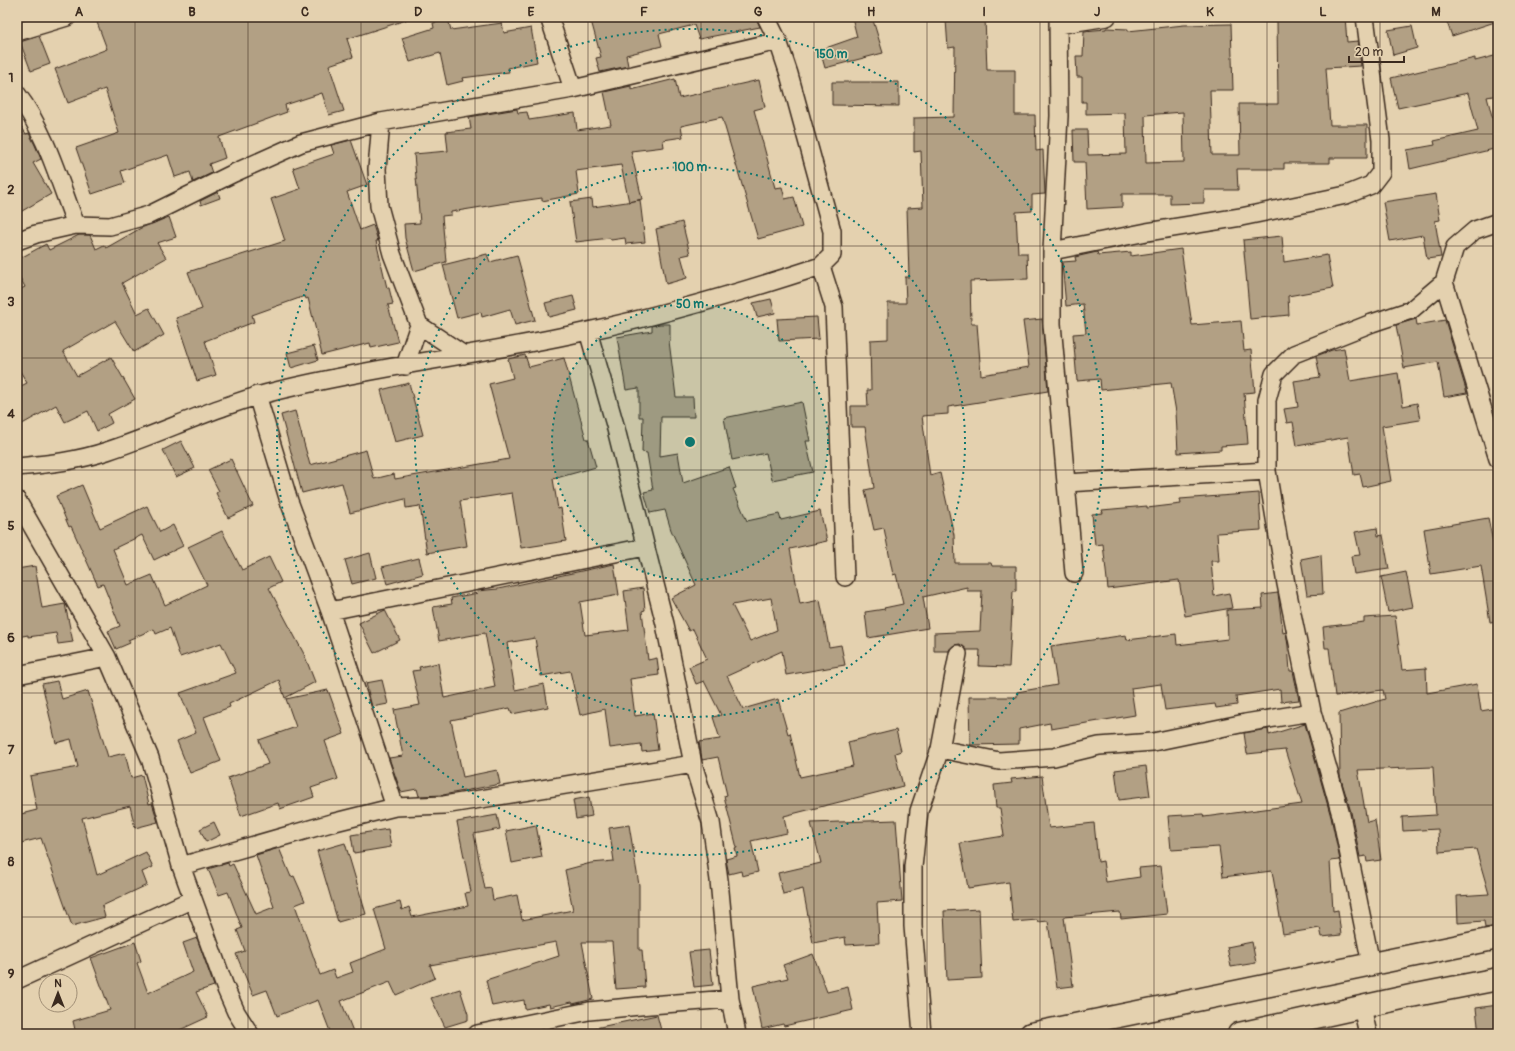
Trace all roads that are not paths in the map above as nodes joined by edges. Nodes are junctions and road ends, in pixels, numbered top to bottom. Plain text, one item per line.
1 (67, 17) edge
2 (549, 17) edge
3 (766, 17) edge
4 (1107, 17) edge
5 (1365, 17) edge
6 (1058, 21) edge
7 (17, 32) edge
8 (778, 41) junction
9 (573, 89) junction
10 (17, 94) edge
11 (381, 122) junction
12 (1498, 222) edge
13 (76, 225) junction
14 (17, 240) edge
15 (1052, 251) junction
16 (821, 266) junction
17 (1444, 282) junction
18 (419, 325) junction
19 (588, 332) junction
20 (464, 355) junction
21 (404, 366) junction
22 (257, 395) junction
23 (1498, 459) edge
24 (17, 467) edge
25 (1267, 471) junction
26 (1066, 483) junction
27 (17, 500) edge
28 (645, 547) junction
29 (1074, 573) dead end
30 (844, 578) dead end
31 (330, 611) junction
32 (958, 654) dead end
33 (107, 657) junction
34 (17, 675) edge
35 (1312, 712) junction
36 (940, 749) junction
37 (693, 764) junction
38 (395, 807) junction
39 (181, 866) junction
40 (193, 899) junction
41 (1498, 938) edge
42 (1370, 964) junction
43 (1498, 979) edge
44 (17, 980) edge
45 (730, 999) junction
46 (1362, 1007) junction
47 (250, 1034) edge
48 (477, 1034) edge
49 (737, 1034) edge
50 (922, 1034) edge
51 (1031, 1034) edge
52 (1239, 1034) edge
53 (1368, 1034) edge

1 - 7 street
2 - 9 street
3 - 8 street
4 - 6 street
5 - 15 street
6 - 15 street
8 - 9 street
8 - 16 street
9 - 11 street
10 - 13 street
11 - 13 street
11 - 18 street
12 - 17 street
13 - 14 street
15 - 26 street
16 - 19 street
16 - 30 street
17 - 23 street
17 - 25 street
18 - 20 street
18 - 21 street
19 - 20 street
19 - 28 street
20 - 21 street
21 - 22 street
22 - 24 street
22 - 31 street
25 - 26 street
25 - 35 street
26 - 29 street
27 - 33 street
28 - 31 street
28 - 37 street
31 - 38 street
32 - 36 street
33 - 34 street
33 - 39 street
35 - 36 street
35 - 42 street
36 - 50 street
37 - 38 street
37 - 45 street
38 - 39 street
39 - 40 street
40 - 44 street
40 - 47 street
41 - 42 street
42 - 51 street
43 - 46 street
45 - 48 street
45 - 49 street
46 - 52 street
46 - 53 street

